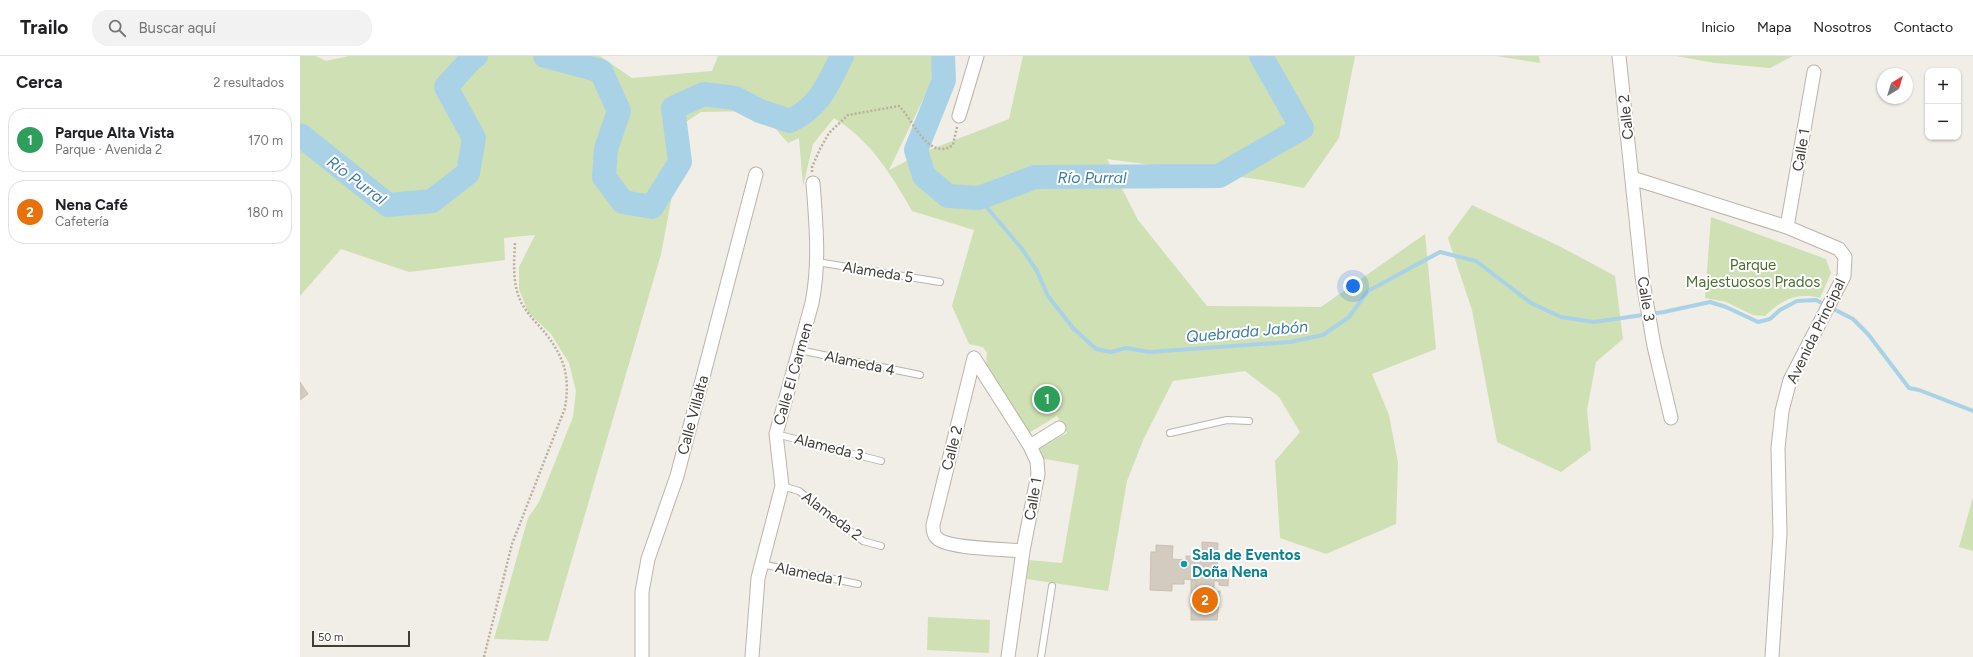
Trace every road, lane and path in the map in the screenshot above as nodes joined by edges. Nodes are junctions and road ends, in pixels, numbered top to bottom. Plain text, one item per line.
1 (976, 56) edge
2 (1619, 56) edge
3 (1814, 72) dead end
4 (959, 116) joint
5 (756, 174) dead end
6 (1632, 178) junction
7 (813, 183) joint
8 (1787, 227) junction
9 (515, 242) dead end
10 (817, 262) junction
11 (940, 282) dead end
12 (800, 350) junction
13 (974, 358) joint
14 (920, 375) dead end
15 (1671, 418) dead end
16 (1249, 421) dead end
17 (1059, 428) dead end
18 (1170, 433) dead end
19 (776, 434) junction
20 (1030, 446) junction
21 (882, 461) dead end
22 (782, 486) junction
23 (881, 546) dead end
24 (1023, 551) junction
25 (761, 564) junction
26 (858, 584) dead end
27 (1052, 586) dead end
28 (484, 657) edge
29 (642, 657) edge
30 (752, 657) edge
31 (1008, 657) edge
32 (1041, 657) edge
33 (1772, 657) edge

1 - 4 street
2 - 6 street, Calle 2
3 - 8 street, Calle 1
4 - 7 path
5 - 29 street, Calle Villalta
6 - 8 street, Avenida Principal
6 - 15 street, Calle 3
7 - 10 street, Calle El Carmen
8 - 33 street, Avenida Principal
9 - 28 path
10 - 11 lane, Alameda 5
10 - 12 street, Calle El Carmen
12 - 14 lane, Alameda 4
12 - 19 street, Calle El Carmen
13 - 20 street, Calle 1
13 - 24 street, Calle 2
16 - 18 lane
17 - 20 street
19 - 21 lane, Alameda 3
19 - 22 street, Calle El Carmen
20 - 24 street, Calle 1
22 - 23 lane, Alameda 2
22 - 25 street, Calle El Carmen
24 - 31 street, Calle 1
25 - 26 lane, Alameda 1
25 - 30 street, Calle El Carmen
27 - 32 lane

